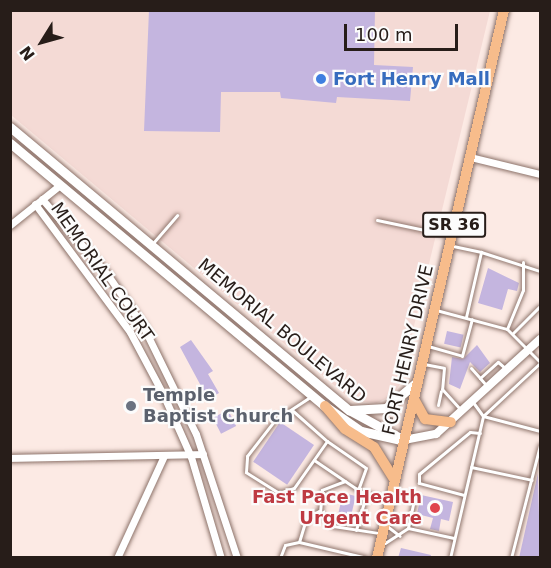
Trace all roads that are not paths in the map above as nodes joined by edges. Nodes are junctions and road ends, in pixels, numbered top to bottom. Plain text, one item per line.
1 (504, 10) edge
2 (10, 127) edge
3 (10, 143) edge
4 (470, 157) junction
5 (540, 174) edge
6 (70, 177) junction
7 (60, 185) junction
8 (42, 199) junction
9 (35, 204) junction
10 (177, 215) dead end
11 (377, 220) dead end
12 (10, 225) edge
13 (450, 240) junction
14 (152, 245) junction
15 (481, 252) junction
16 (144, 256) junction
17 (523, 262) junction
18 (540, 271) edge
19 (540, 306) edge
20 (434, 310) junction
21 (466, 317) junction
22 (472, 319) junction
23 (143, 326) junction
24 (507, 329) junction
25 (130, 332) junction
26 (513, 333) junction
27 (540, 339) edge
28 (426, 346) junction
29 (530, 349) junction
30 (540, 362) edge
31 (422, 363) junction
32 (471, 368) dead end
33 (508, 370) junction
34 (480, 378) junction
35 (418, 381) junction
36 (489, 388) junction
37 (442, 389) junction
38 (312, 395) junction
39 (414, 399) junction
40 (473, 402) junction
41 (438, 405) dead end
42 (325, 406) junction
43 (349, 410) junction
44 (293, 411) junction
45 (462, 412) junction
46 (483, 416) junction
47 (451, 422) junction
48 (540, 431) edge
49 (480, 432) junction
50 (404, 440) junction
51 (327, 441) junction
52 (540, 445) edge
53 (203, 454) junction
54 (164, 456) junction
55 (191, 457) junction
56 (10, 458) edge
57 (314, 460) junction
58 (471, 467) junction
59 (395, 480) junction
60 (532, 480) junction
61 (345, 481) junction
62 (358, 490) junction
63 (366, 494) junction
64 (415, 495) dead end
65 (464, 495) junction
66 (390, 500) junction
67 (319, 511) junction
68 (408, 528) junction
69 (356, 530) junction
70 (382, 535) junction
71 (400, 536) junction
72 (454, 538) junction
73 (299, 542) junction
74 (117, 558) edge
75 (221, 558) edge
76 (237, 558) edge
77 (280, 558) edge
78 (367, 558) edge
79 (377, 558) edge
80 (450, 558) edge
81 (511, 558) edge

1 - 4 main road, FORT HENRY DRIVE / SR 36
2 - 6 main road, MEMORIAL BOULEVARD
3 - 7 main road, MEMORIAL BOULEVARD
4 - 5 street
4 - 13 main road, FORT HENRY DRIVE / SR 36
6 - 7 main road
6 - 14 main road, MEMORIAL BOULEVARD
7 - 8 street
7 - 16 main road, MEMORIAL BOULEVARD
8 - 9 street
8 - 23 street, MEMORIAL COURT
9 - 12 street
9 - 25 street, MEMORIAL COURT
10 - 14 lane
11 - 13 lane
13 - 15 lane
13 - 20 main road, FORT HENRY DRIVE / SR 36
14 - 16 main road
14 - 43 main road, MEMORIAL BOULEVARD
15 - 17 lane
15 - 21 lane
16 - 38 main road, MEMORIAL BOULEVARD
17 - 18 lane
17 - 24 lane
19 - 26 lane
20 - 21 lane
20 - 28 main road, FORT HENRY DRIVE / SR 36
21 - 22 lane
22 - 24 lane
22 - 28 lane
23 - 25 street
23 - 53 street, MEMORIAL COURT
24 - 26 lane
25 - 55 street, MEMORIAL COURT
26 - 29 lane
27 - 29 street
28 - 31 main road, FORT HENRY DRIVE / SR 36
29 - 30 lane
29 - 33 street
30 - 46 lane
31 - 35 main road, FORT HENRY DRIVE / SR 36
31 - 37 lane
32 - 34 lane
33 - 34 lane
33 - 36 street
34 - 36 lane
35 - 39 main road, FORT HENRY DRIVE / SR 36
35 - 43 main road
36 - 40 street
37 - 41 lane
37 - 45 lane
38 - 42 main road, MEMORIAL BOULEVARD
38 - 44 lane
39 - 47 main road
39 - 50 main road, FORT HENRY DRIVE / SR 36
40 - 45 street
40 - 46 lane
42 - 50 main road, MEMORIAL BOULEVARD
42 - 59 main road
43 - 50 main road, MEMORIAL BOULEVARD
44 - 51 lane
44 - 57 lane
45 - 47 street
46 - 48 lane
46 - 49 lane
47 - 50 street
49 - 58 lane
49 - 65 lane
50 - 59 main road, FORT HENRY DRIVE / SR 36
51 - 57 lane
51 - 62 lane
52 - 60 lane
53 - 55 street
53 - 76 street, MEMORIAL COURT
54 - 55 street
54 - 56 street
54 - 74 street
55 - 75 street, MEMORIAL COURT
57 - 61 lane
58 - 60 lane
58 - 65 lane
59 - 66 main road, FORT HENRY DRIVE / SR 36
60 - 81 lane
61 - 62 lane
61 - 67 lane
62 - 63 lane
63 - 66 lane
63 - 69 lane
64 - 68 lane
65 - 72 lane
66 - 70 main road, FORT HENRY DRIVE / SR 36
67 - 69 lane
67 - 73 lane
68 - 71 lane
68 - 72 lane
69 - 70 lane
70 - 71 lane
70 - 71 lane
70 - 79 main road, FORT HENRY DRIVE / SR 36
72 - 80 lane
73 - 77 lane
73 - 78 lane

